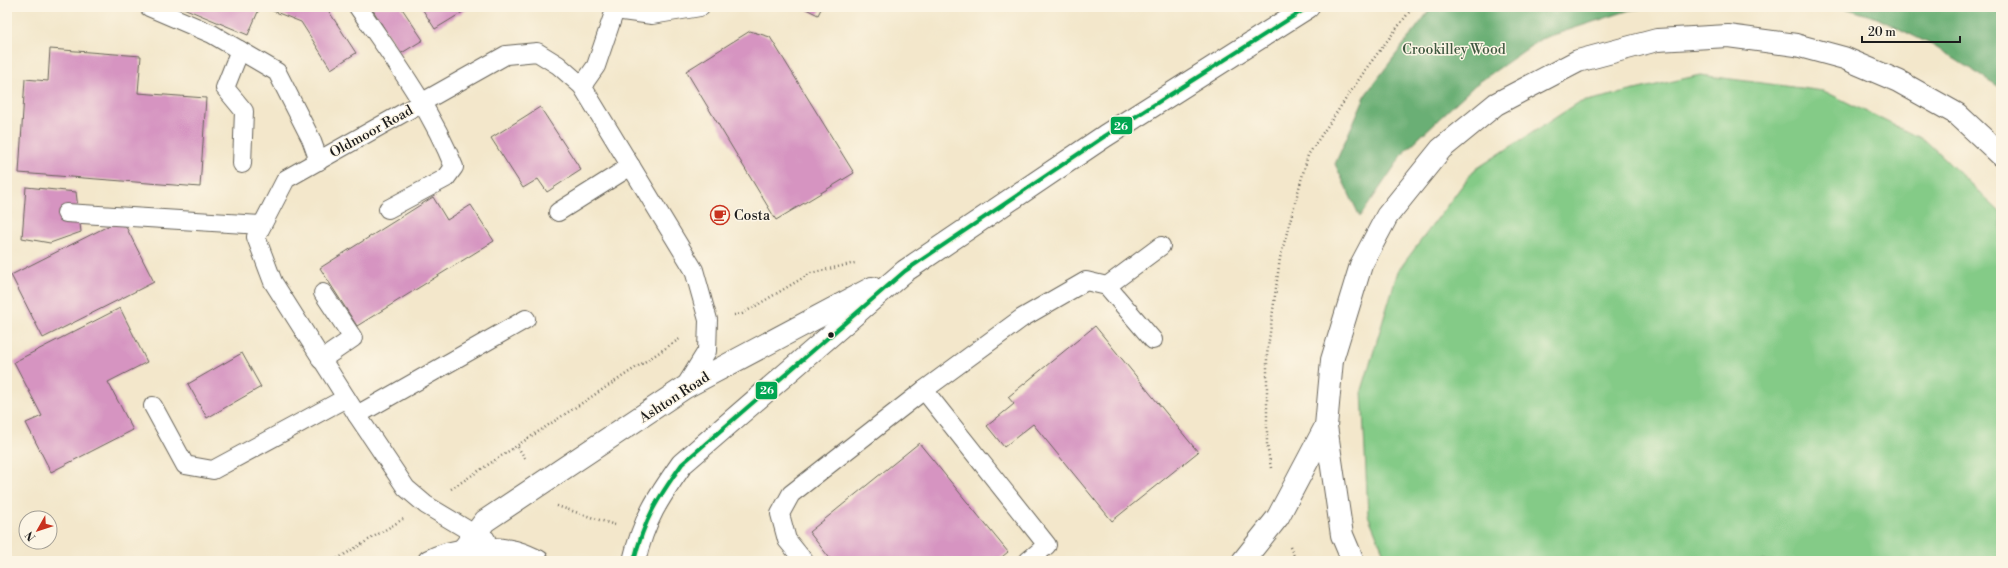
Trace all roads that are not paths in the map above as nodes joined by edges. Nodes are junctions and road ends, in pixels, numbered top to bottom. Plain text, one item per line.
1 (149, 7) edge
2 (358, 7) edge
3 (700, 7) edge
4 (1308, 7) edge
5 (616, 9) edge
6 (240, 50) junction
7 (582, 86) junction
8 (421, 103) junction
9 (2001, 155) edge
10 (319, 160) junction
11 (242, 164) dead end
12 (631, 166) junction
13 (388, 209) dead end
14 (558, 212) dead end
15 (66, 213) dead end
16 (262, 226) junction
17 (1161, 246) dead end
18 (905, 271) junction
19 (1107, 286) junction
20 (323, 293) dead end
21 (526, 319) dead end
22 (1153, 340) dead end
23 (321, 360) junction
24 (684, 388) junction
25 (924, 390) junction
26 (346, 398) junction
27 (153, 406) dead end
28 (356, 415) junction
29 (1326, 426) junction
30 (469, 543) junction
31 (430, 561) edge
32 (538, 561) edge
33 (634, 561) edge
34 (804, 561) edge
35 (1028, 561) edge
36 (1243, 561) edge
37 (1353, 561) edge

1 - 6 lane
2 - 8 lane
3 - 5 lane
4 - 18 main road, Ashton Road
5 - 7 lane
6 - 10 lane
6 - 11 lane
7 - 8 lane, Oldmoor Road
7 - 12 lane, Oldmoor Road
8 - 10 lane, Oldmoor Road
8 - 13 lane
9 - 29 main road
10 - 16 lane, Oldmoor Road
12 - 14 lane
12 - 24 lane, Oldmoor Road
15 - 16 lane
16 - 23 lane, Oldmoor Road
17 - 19 lane
18 - 24 main road, Ashton Road
18 - 33 main road, Ashton Road
19 - 22 lane
19 - 25 lane
20 - 23 lane
21 - 28 lane
23 - 26 lane, Oldmoor Road
24 - 30 main road, Ashton Road
25 - 34 lane
25 - 35 lane
26 - 27 lane
26 - 28 lane, Oldmoor Road
28 - 30 lane, Oldmoor Road
29 - 36 main road
29 - 37 main road
30 - 31 main road
30 - 32 main road

